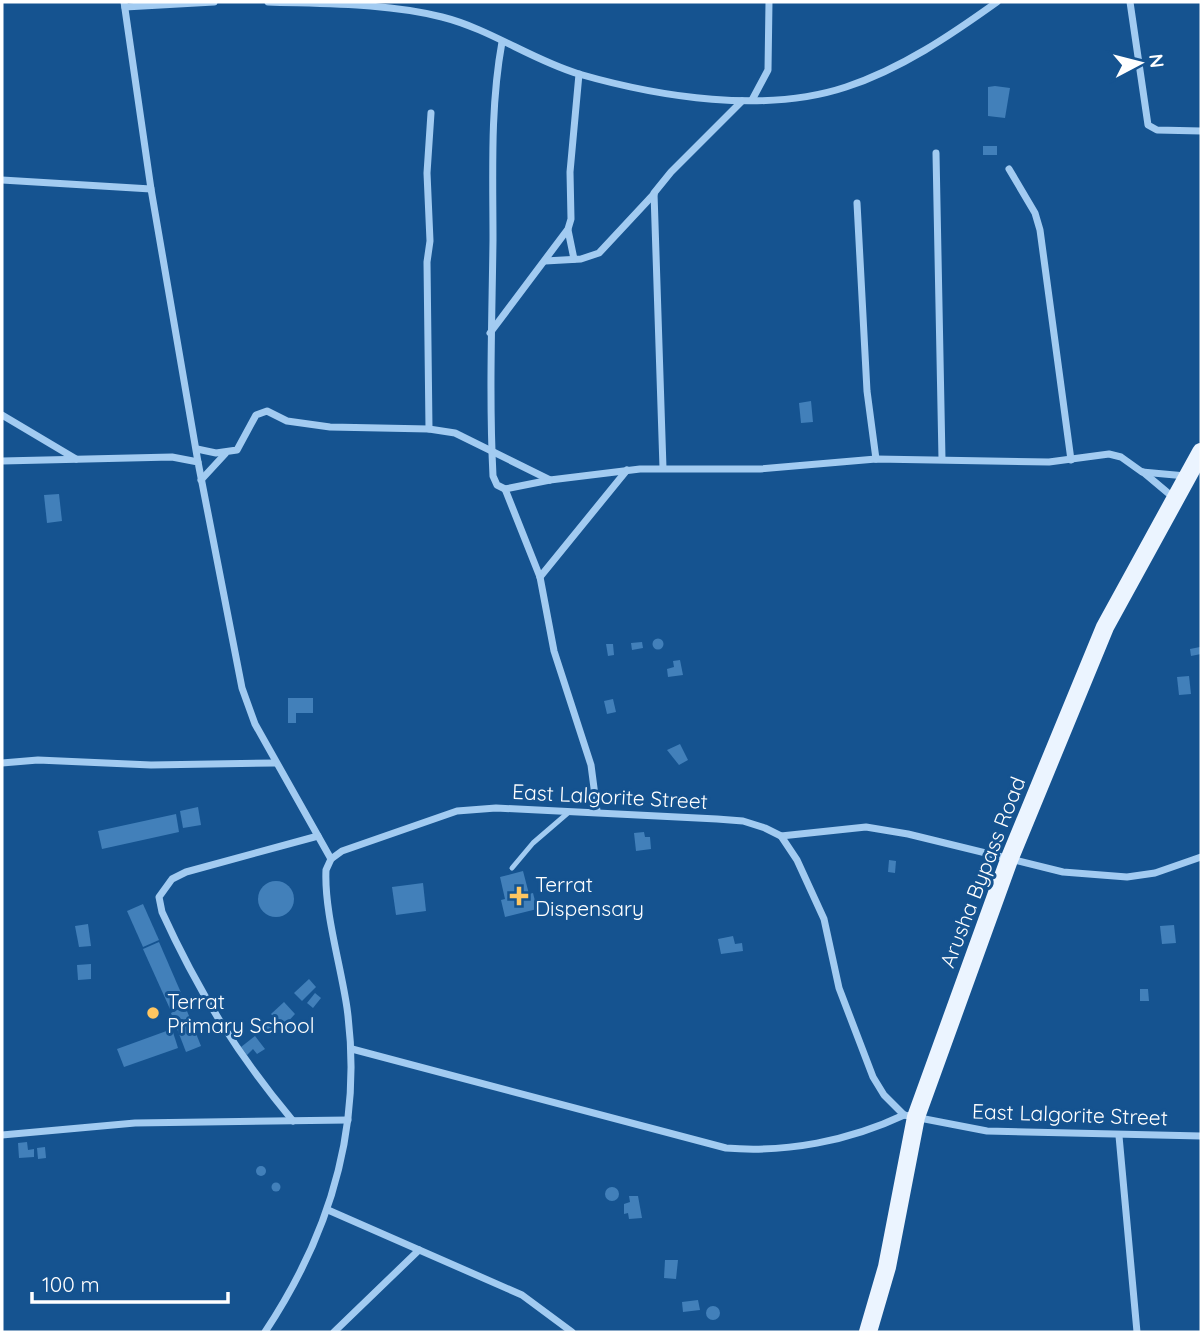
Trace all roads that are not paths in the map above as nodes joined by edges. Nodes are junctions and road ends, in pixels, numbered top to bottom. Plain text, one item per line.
1 (214, 2) edge
2 (268, 2) edge
3 (769, 2) edge
4 (998, 2) edge
5 (1130, 2) edge
6 (124, 4) edge
7 (502, 42) junction
8 (579, 74) junction
9 (752, 100) junction
10 (742, 101) junction
11 (431, 113) dead end
12 (1201, 131) edge
13 (936, 153) dead end
14 (1009, 169) dead end
15 (2, 180) edge
16 (150, 189) junction
17 (654, 194) junction
18 (857, 203) dead end
19 (568, 229) junction
20 (574, 259) junction
21 (545, 261) junction
22 (490, 334) junction
23 (2, 415) edge
24 (429, 429) junction
25 (197, 449) junction
26 (492, 450) junction
27 (1201, 452) edge
28 (226, 454) junction
29 (942, 458) junction
30 (876, 459) junction
31 (76, 460) junction
32 (1071, 460) junction
33 (2, 461) edge
34 (198, 462) junction
35 (663, 468) junction
36 (628, 470) junction
37 (1142, 472) junction
38 (1187, 476) junction
39 (201, 480) junction
40 (550, 480) junction
41 (505, 489) junction
42 (1174, 498) junction
43 (540, 577) junction
44 (2, 763) edge
45 (275, 763) junction
46 (597, 811) junction
47 (569, 812) junction
48 (318, 836) junction
49 (780, 836) junction
50 (1201, 857) edge
51 (331, 859) junction
52 (1009, 860) junction
53 (512, 868) dead end
54 (352, 1049) junction
55 (910, 1116) junction
56 (348, 1120) junction
57 (293, 1121) junction
58 (2, 1135) edge
59 (1119, 1136) junction
60 (1201, 1136) edge
61 (328, 1210) junction
62 (419, 1251) junction
63 (265, 1332) edge
64 (334, 1332) edge
65 (572, 1332) edge
66 (868, 1332) edge
67 (1138, 1332) edge

1 - 6 street
2 - 7 street
3 - 9 street
4 - 9 street
5 - 12 street
6 - 16 street
7 - 8 street
7 - 22 street
8 - 10 street
8 - 19 street
9 - 10 street
10 - 17 street
11 - 24 street
13 - 29 street
14 - 32 street
15 - 16 street
16 - 25 street
17 - 20 street
17 - 35 street
18 - 30 street
19 - 20 street
19 - 21 street
20 - 21 street
21 - 22 street
22 - 26 street
23 - 31 street
24 - 26 street
24 - 28 street
25 - 28 street
25 - 34 street
26 - 40 street
26 - 41 street
27 - 38 main road, Arusha Bypass Road
28 - 39 street
29 - 30 street
29 - 32 street
30 - 35 street
31 - 33 street
31 - 34 street
32 - 37 street
34 - 39 street
35 - 36 street
36 - 40 street
36 - 43 street
37 - 38 street
37 - 42 street
38 - 42 main road, Arusha Bypass Road
39 - 45 street
40 - 41 street
41 - 43 street
42 - 52 main road, Arusha Bypass Road
43 - 46 street
44 - 45 street
45 - 48 street
46 - 47 street, East Lalgorite Street
46 - 49 street, East Lalgorite Street
47 - 51 street, East Lalgorite Street
47 - 53 lane
48 - 51 street
48 - 57 street
49 - 52 street
49 - 55 street
50 - 52 street
51 - 54 street
52 - 55 main road, Arusha Bypass Road
54 - 55 street
54 - 56 street
55 - 59 street, East Lalgorite Street
55 - 66 main road, Arusha Bypass Road
56 - 57 street
56 - 61 street
57 - 58 street
59 - 60 street, East Lalgorite Street
59 - 67 street
61 - 62 street
61 - 63 street
62 - 64 street
62 - 65 street

